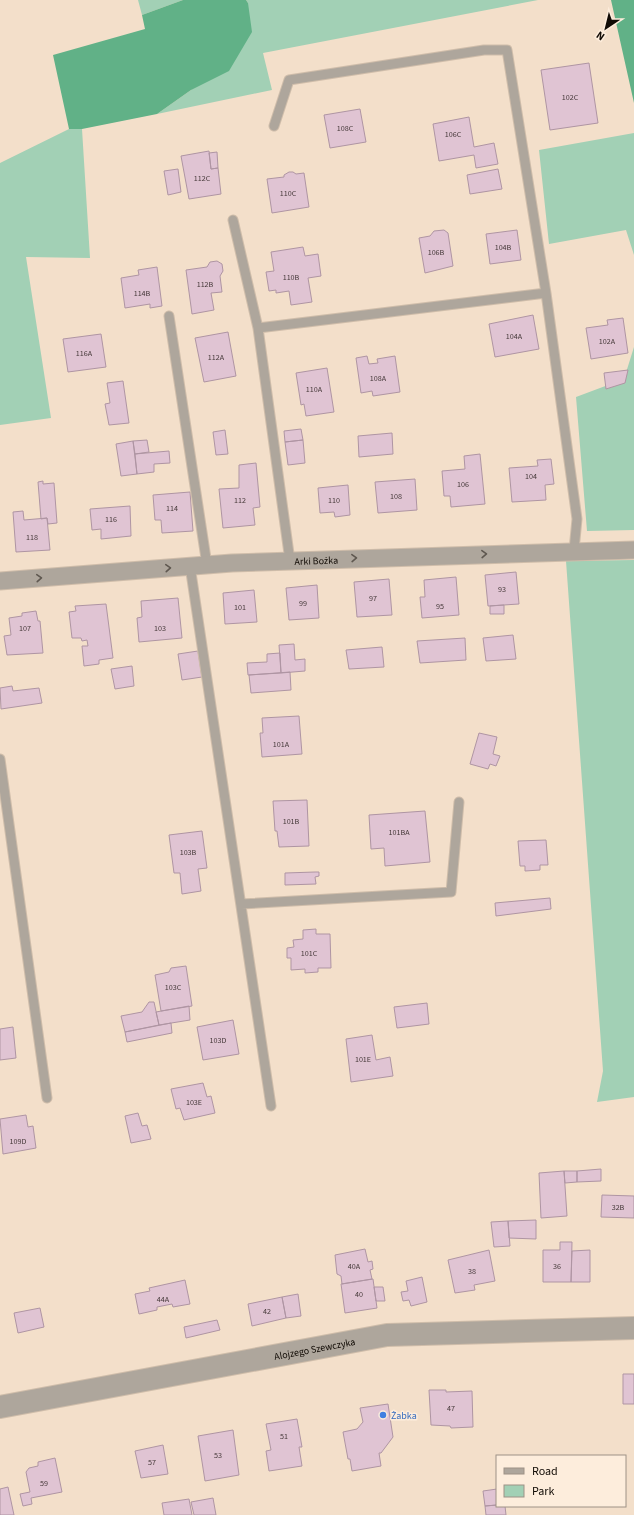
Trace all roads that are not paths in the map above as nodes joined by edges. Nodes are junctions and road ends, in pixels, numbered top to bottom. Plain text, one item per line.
1 (274, 126) dead end
2 (233, 220) dead end
3 (546, 293) junction
4 (169, 316) dead end
5 (258, 328) junction
6 (574, 550) junction
7 (634, 550) edge
8 (290, 560) junction
9 (207, 565) junction
10 (190, 566) junction
11 (0, 581) edge
12 (0, 759) edge
13 (459, 802) dead end
14 (241, 904) junction
15 (47, 1098) dead end
16 (271, 1106) dead end
17 (634, 1328) edge
18 (0, 1407) edge

1 - 3 lane
2 - 5 lane
3 - 5 lane
3 - 6 lane
4 - 9 lane
5 - 8 lane
6 - 7 street, Arki Bożka
8 -> 6 street, Arki Bożka
8 - 9 street, Arki Bożka
9 - 10 street, Arki Bożka
11 -> 10 street, Arki Bożka
10 - 14 lane
12 - 15 lane
13 - 14 lane
14 - 16 lane
17 - 18 street, Alojzego Szewczyka

